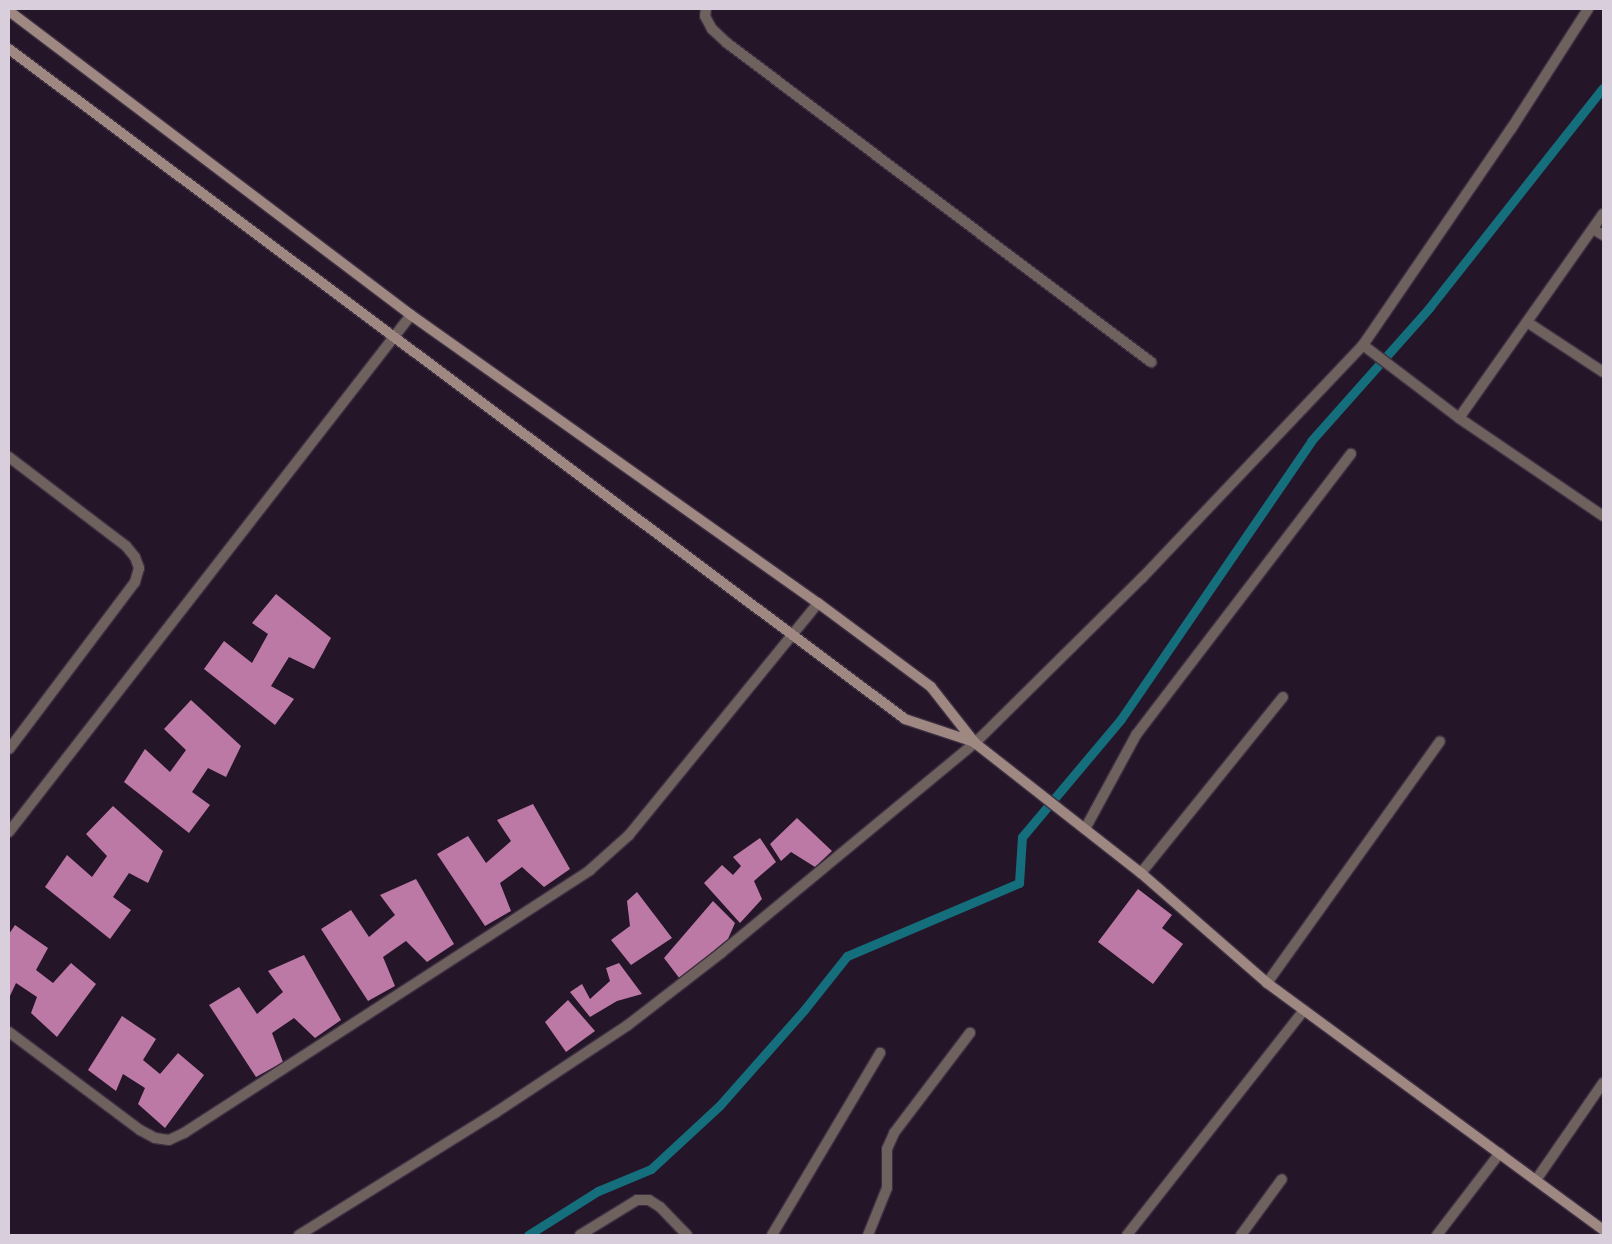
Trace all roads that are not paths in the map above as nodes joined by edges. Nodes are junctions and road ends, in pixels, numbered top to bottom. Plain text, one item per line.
1 (706, 9) edge
2 (1588, 9) edge
3 (9, 11) edge
4 (9, 50) edge
5 (1603, 214) edge
6 (1593, 229) junction
7 (1603, 235) edge
8 (411, 315) junction
9 (1527, 322) junction
10 (392, 336) junction
11 (1362, 345) junction
12 (1150, 362) dead end
13 (1603, 372) edge
14 (1459, 418) junction
15 (1350, 454) dead end
16 (9, 457) edge
17 (1603, 516) edge
18 (818, 603) junction
19 (791, 634) junction
20 (1283, 697) dead end
21 (1440, 741) dead end
22 (975, 742) junction
23 (9, 747) edge
24 (1085, 829) junction
25 (9, 832) edge
26 (1140, 873) junction
27 (1267, 983) junction
28 (1304, 1010) junction
29 (9, 1032) edge
30 (970, 1033) dead end
31 (880, 1053) dead end
32 (1603, 1083) edge
33 (1500, 1153) junction
34 (1282, 1180) dead end
35 (1536, 1180) junction
36 (1603, 1230) edge
37 (299, 1235) edge
38 (580, 1235) edge
39 (687, 1235) edge
40 (772, 1235) edge
41 (868, 1235) edge
42 (1127, 1235) edge
43 (1241, 1235) edge
44 (1437, 1235) edge

1 - 12 street
2 - 11 street
3 - 8 street
4 - 10 street
5 - 6 street
6 - 7 street
6 - 9 street
8 - 10 street
8 - 18 street
9 - 13 street
9 - 14 street
10 - 19 street
10 - 25 street
11 - 14 street
11 - 22 street
14 - 17 street
15 - 24 street
16 - 23 street
18 - 19 street
18 - 22 street
19 - 22 street
19 - 29 street
20 - 26 street
21 - 27 street
22 - 24 street
22 - 37 street
24 - 26 street
26 - 27 street
27 - 28 street
28 - 33 street
28 - 42 street
30 - 41 street
31 - 40 street
32 - 35 street
33 - 35 street
33 - 44 street
34 - 43 street
35 - 36 street
38 - 39 street

